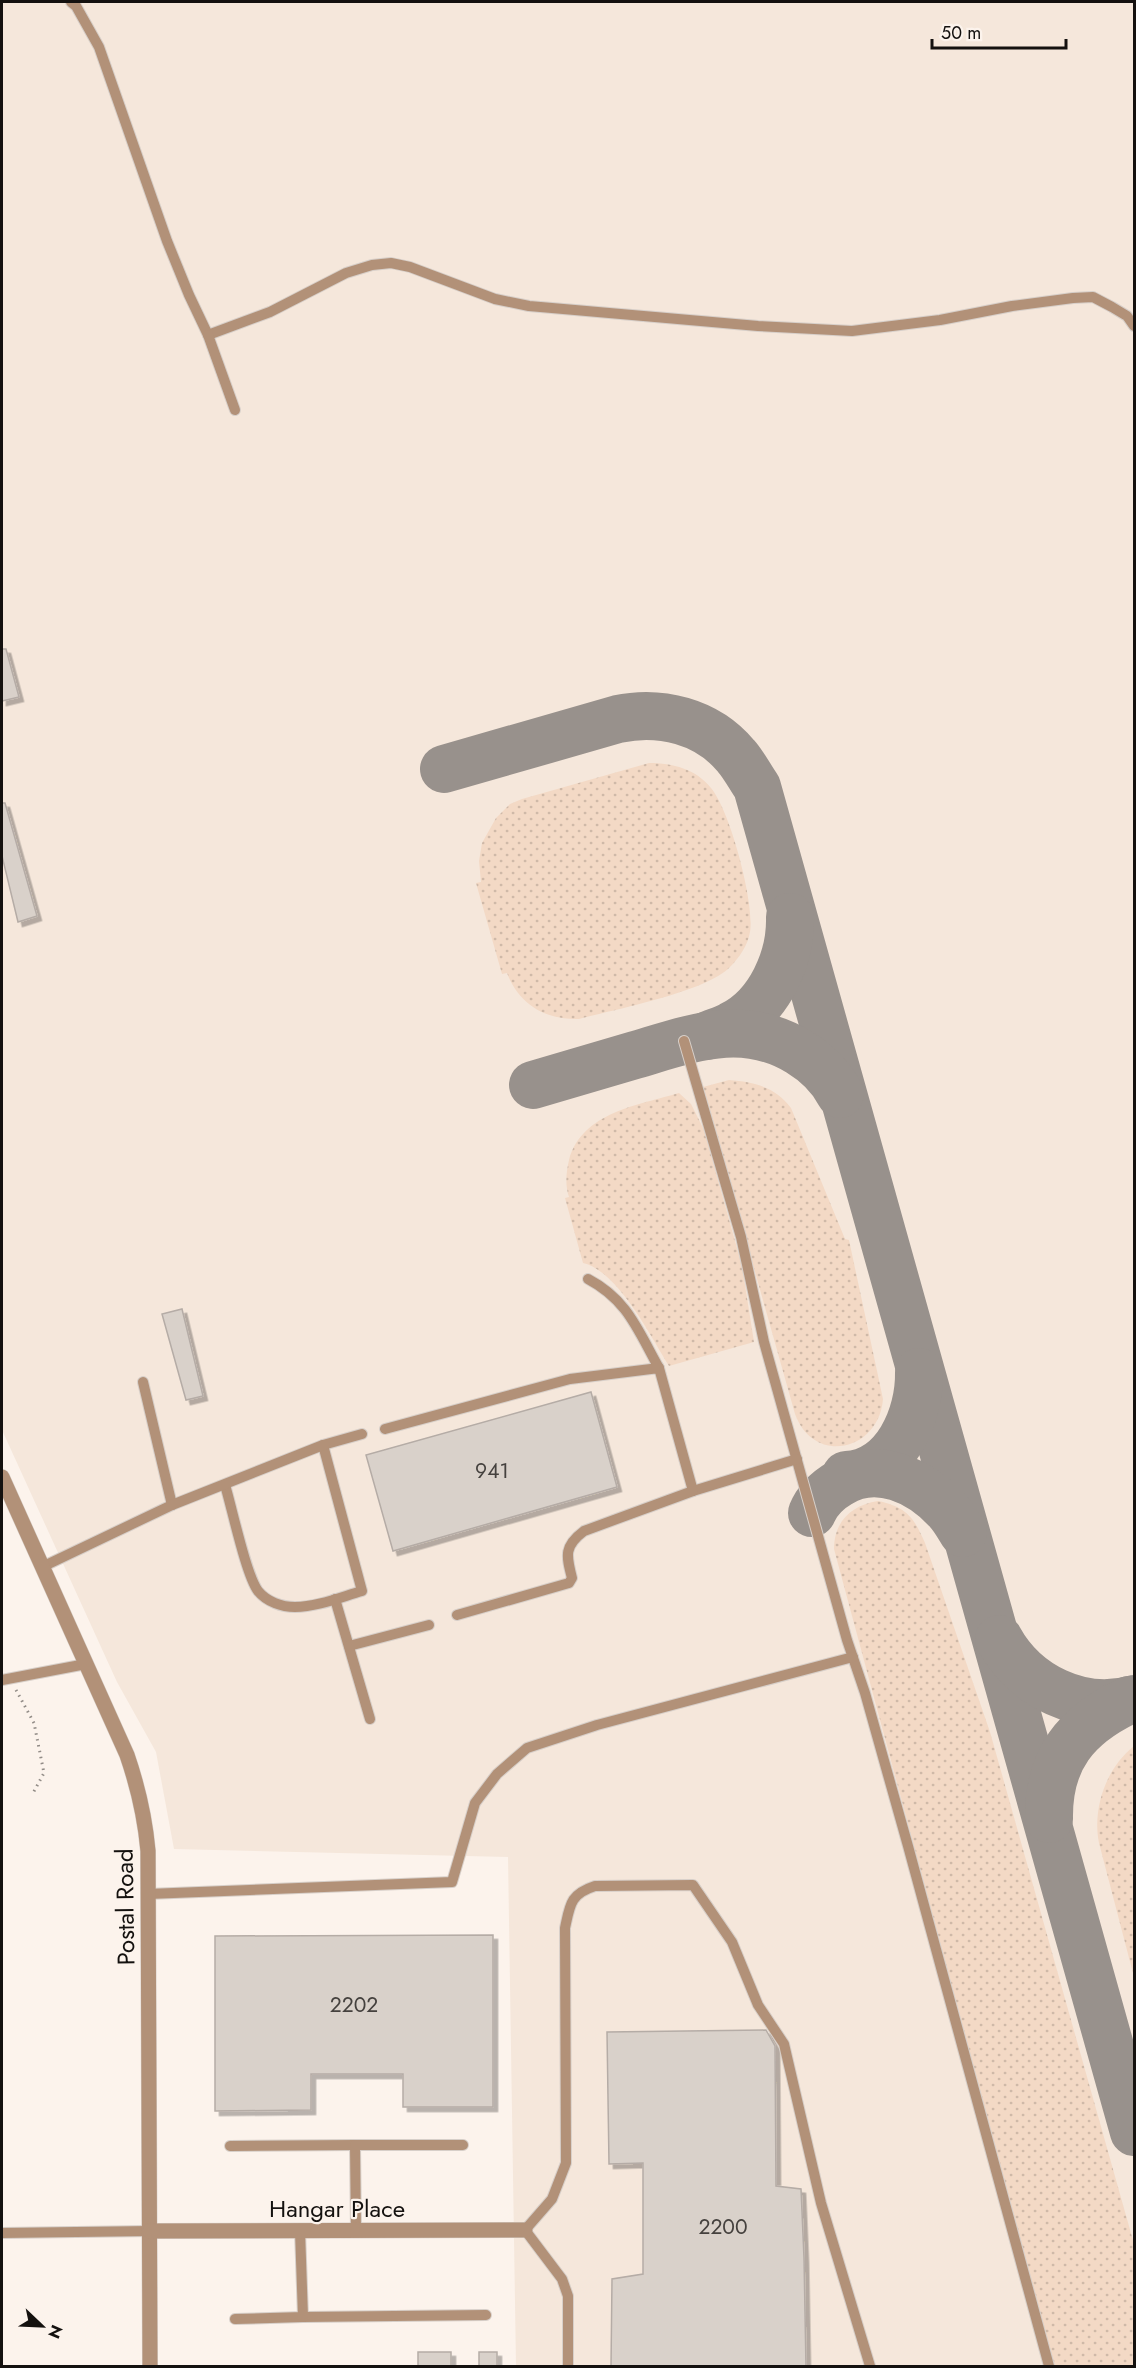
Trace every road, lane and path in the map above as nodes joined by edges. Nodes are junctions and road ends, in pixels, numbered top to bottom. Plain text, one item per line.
1 (71, 2) edge
2 (1134, 326) edge
3 (208, 335) junction
4 (235, 410) dead end
5 (684, 1041) dead end
6 (588, 1279) dead end
7 (659, 1368) junction
8 (143, 1382) dead end
9 (385, 1429) dead end
10 (362, 1434) dead end
11 (323, 1445) junction
12 (797, 1459) junction
13 (2, 1477) edge
14 (225, 1485) junction
15 (693, 1491) junction
16 (172, 1505) junction
17 (42, 1567) junction
18 (335, 1599) junction
19 (457, 1616) dead end
20 (429, 1624) dead end
21 (349, 1646) junction
22 (853, 1657) junction
23 (86, 1664) junction
24 (6, 1679) edge
25 (370, 1719) dead end
26 (32, 1795) dead end
27 (148, 1894) junction
28 (355, 2145) junction
29 (463, 2145) dead end
30 (230, 2146) dead end
31 (525, 2230) junction
32 (150, 2231) junction
33 (300, 2231) junction
34 (356, 2231) junction
35 (2, 2233) edge
36 (486, 2315) dead end
37 (303, 2317) junction
38 (235, 2319) dead end
39 (150, 2367) edge
40 (568, 2367) edge
41 (870, 2367) edge
42 (1049, 2367) edge

1 - 3 lane
2 - 3 lane
3 - 4 lane
5 - 12 lane
6 - 7 lane
7 - 9 lane
7 - 15 lane
8 - 16 lane
10 - 11 lane
11 - 14 lane
11 - 18 lane
12 - 15 lane
12 - 22 lane
13 - 17 street, Postal Road
14 - 16 lane
14 - 18 lane
15 - 19 lane
16 - 17 lane
17 - 23 street, Postal Road
18 - 21 lane
20 - 21 lane
21 - 25 lane
22 - 27 lane
22 - 42 lane
23 - 24 lane
23 - 27 street, Postal Road
24 - 26 path
27 - 32 street, Postal Road
28 - 29 lane
28 - 30 lane
28 - 34 lane
31 - 34 street, Hangar Place
31 - 40 lane
31 - 41 lane
32 - 33 street, Hangar Place
32 - 35 lane
32 - 39 street, Postal Road
33 - 34 street, Hangar Place
33 - 37 lane
36 - 37 lane
37 - 38 lane

